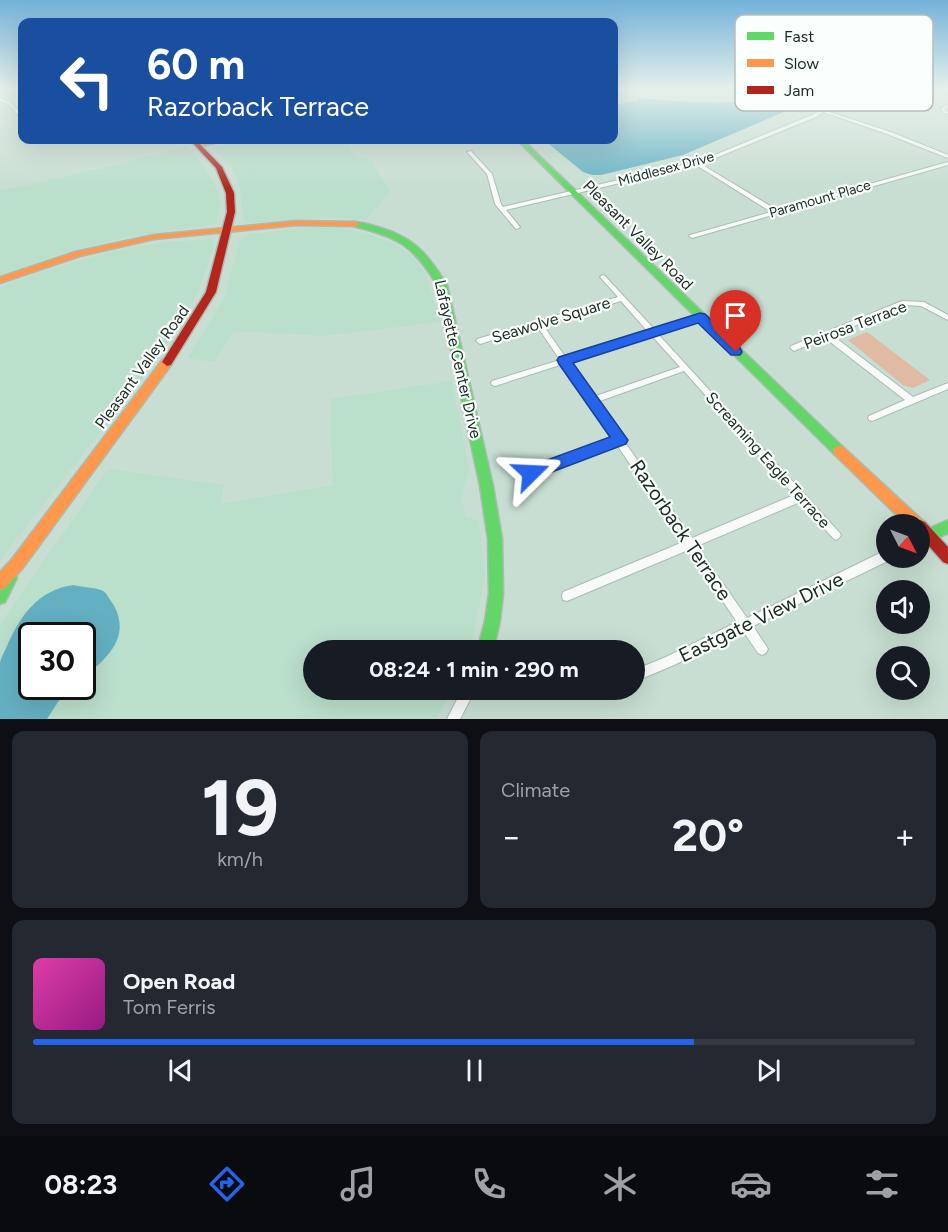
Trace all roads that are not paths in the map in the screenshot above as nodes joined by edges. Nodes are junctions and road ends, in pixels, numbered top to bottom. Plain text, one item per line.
1 (799, 122) edge
2 (855, 122) edge
3 (198, 144) edge
4 (524, 144) edge
5 (469, 152) dead end
6 (948, 157) edge
7 (948, 163) edge
8 (698, 164) junction
9 (574, 192) junction
10 (502, 209) junction
11 (776, 212) junction
12 (517, 227) dead end
13 (228, 229) junction
14 (692, 236) dead end
15 (603, 277) dead end
16 (0, 280) edge
17 (623, 298) junction
18 (700, 318) junction
19 (948, 318) edge
20 (539, 324) junction
21 (653, 332) junction
22 (826, 335) junction
23 (480, 342) dead end
24 (794, 348) dead end
25 (564, 360) junction
26 (685, 368) junction
27 (495, 383) dead end
28 (948, 386) edge
29 (593, 400) junction
30 (912, 401) junction
31 (872, 418) dead end
32 (620, 440) junction
33 (531, 473) dead end
34 (801, 497) junction
35 (905, 514) edge
36 (948, 526) edge
37 (836, 535) dead end
38 (930, 535) edge
39 (930, 543) edge
40 (690, 544) junction
41 (948, 557) edge
42 (876, 561) edge
43 (17, 564) junction
44 (0, 583) edge
45 (567, 596) dead end
46 (0, 597) edge
47 (745, 624) junction
48 (487, 640) edge
49 (762, 649) dead end
50 (645, 671) edge
51 (463, 700) edge
52 (453, 719) edge

1 - 8 street, Middlesex Drive
2 - 6 street
3 - 13 street, Pleasant Valley Road
4 - 9 street, Pleasant Valley Road
5 - 10 street
7 - 11 street, Paramount Place
8 - 9 street, Middlesex Drive
8 - 11 street
9 - 10 street, Middlesex Drive
9 - 18 street, Pleasant Valley Road
10 - 12 street
11 - 14 street, Paramount Place
13 - 16 street, Lafayette Center Drive
13 - 43 street, Pleasant Valley Road
13 - 48 street, Lafayette Center Drive
15 - 17 street, Screaming Eagle Terrace
17 - 20 street, Seawolve Square
17 - 21 street, Screaming Eagle Terrace
18 - 21 street
18 - 35 street, Pleasant Valley Road
19 - 22 street, Peirosa Terrace
20 - 23 street, Seawolve Square
20 - 25 street, Razorback Terrace
21 - 25 street
21 - 26 street, Screaming Eagle Terrace
22 - 24 street, Peirosa Terrace
22 - 30 street
25 - 27 street
25 - 29 street, Razorback Terrace
26 - 29 street
26 - 34 street, Screaming Eagle Terrace
28 - 30 street
29 - 32 street, Razorback Terrace
30 - 31 street
32 - 33 street
32 - 40 street, Razorback Terrace
34 - 37 street, Screaming Eagle Terrace
34 - 40 street
36 - 38 street
39 - 41 street, Pleasant Valley Road
40 - 45 street
40 - 47 street, Razorback Terrace
42 - 47 street, Eastgate View Drive
43 - 44 street, Pleasant Valley Road
43 - 46 street, Pleasant Valley Road
47 - 49 street, Razorback Terrace
47 - 50 street, Eastgate View Drive
51 - 52 street

